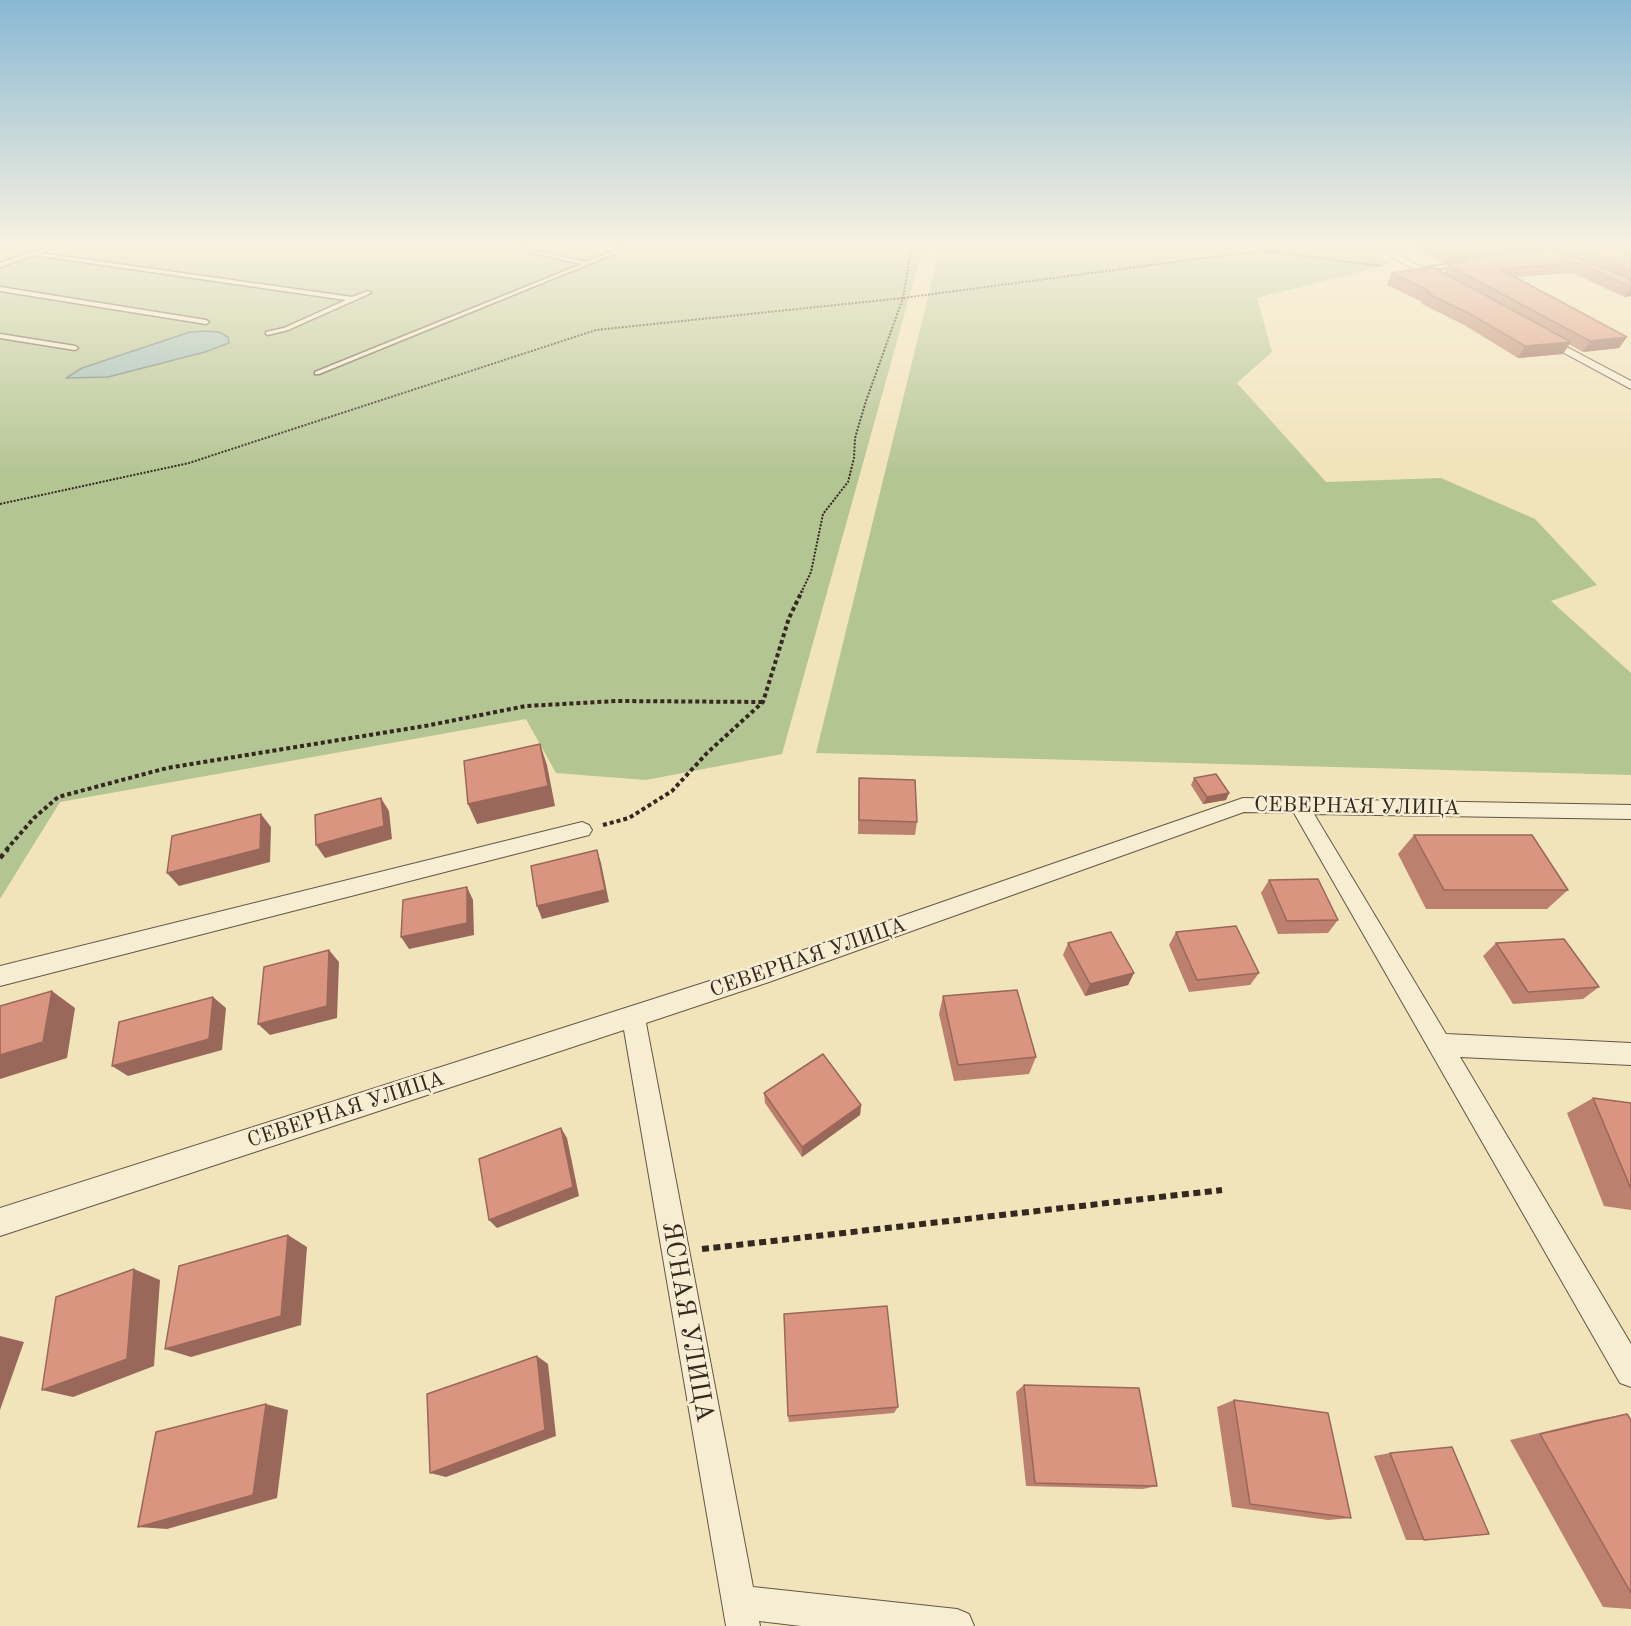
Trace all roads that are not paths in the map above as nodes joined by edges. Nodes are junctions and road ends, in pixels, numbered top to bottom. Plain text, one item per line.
1 (192, 320) edge
2 (306, 320) edge
3 (447, 320) edge
4 (206, 322) dead end
5 (1529, 330) edge
6 (268, 333) dead end
7 (0, 336) edge
8 (75, 348) dead end
9 (317, 373) dead end
10 (1631, 386) edge
11 (1299, 805) junction
12 (1631, 812) edge
13 (582, 830) road end
14 (0, 976) edge
15 (633, 1017) junction
16 (1439, 1045) junction
17 (1631, 1054) edge
18 (0, 1222) edge
19 (1631, 1372) edge
20 (740, 1614) edge
21 (957, 1626) edge

1 - 4 lane
2 - 6 lane
3 - 9 lane
5 - 10 street
7 - 8 lane
11 - 12 street, СЕВЕРНАЯ УЛИЦА
11 - 15 street, СЕВЕРНАЯ УЛИЦА
11 - 16 street
13 - 14 street
15 - 18 street, СЕВЕРНАЯ УЛИЦА
15 - 20 street, ЯСНАЯ УЛИЦА
16 - 17 street
16 - 19 street
20 - 21 street

